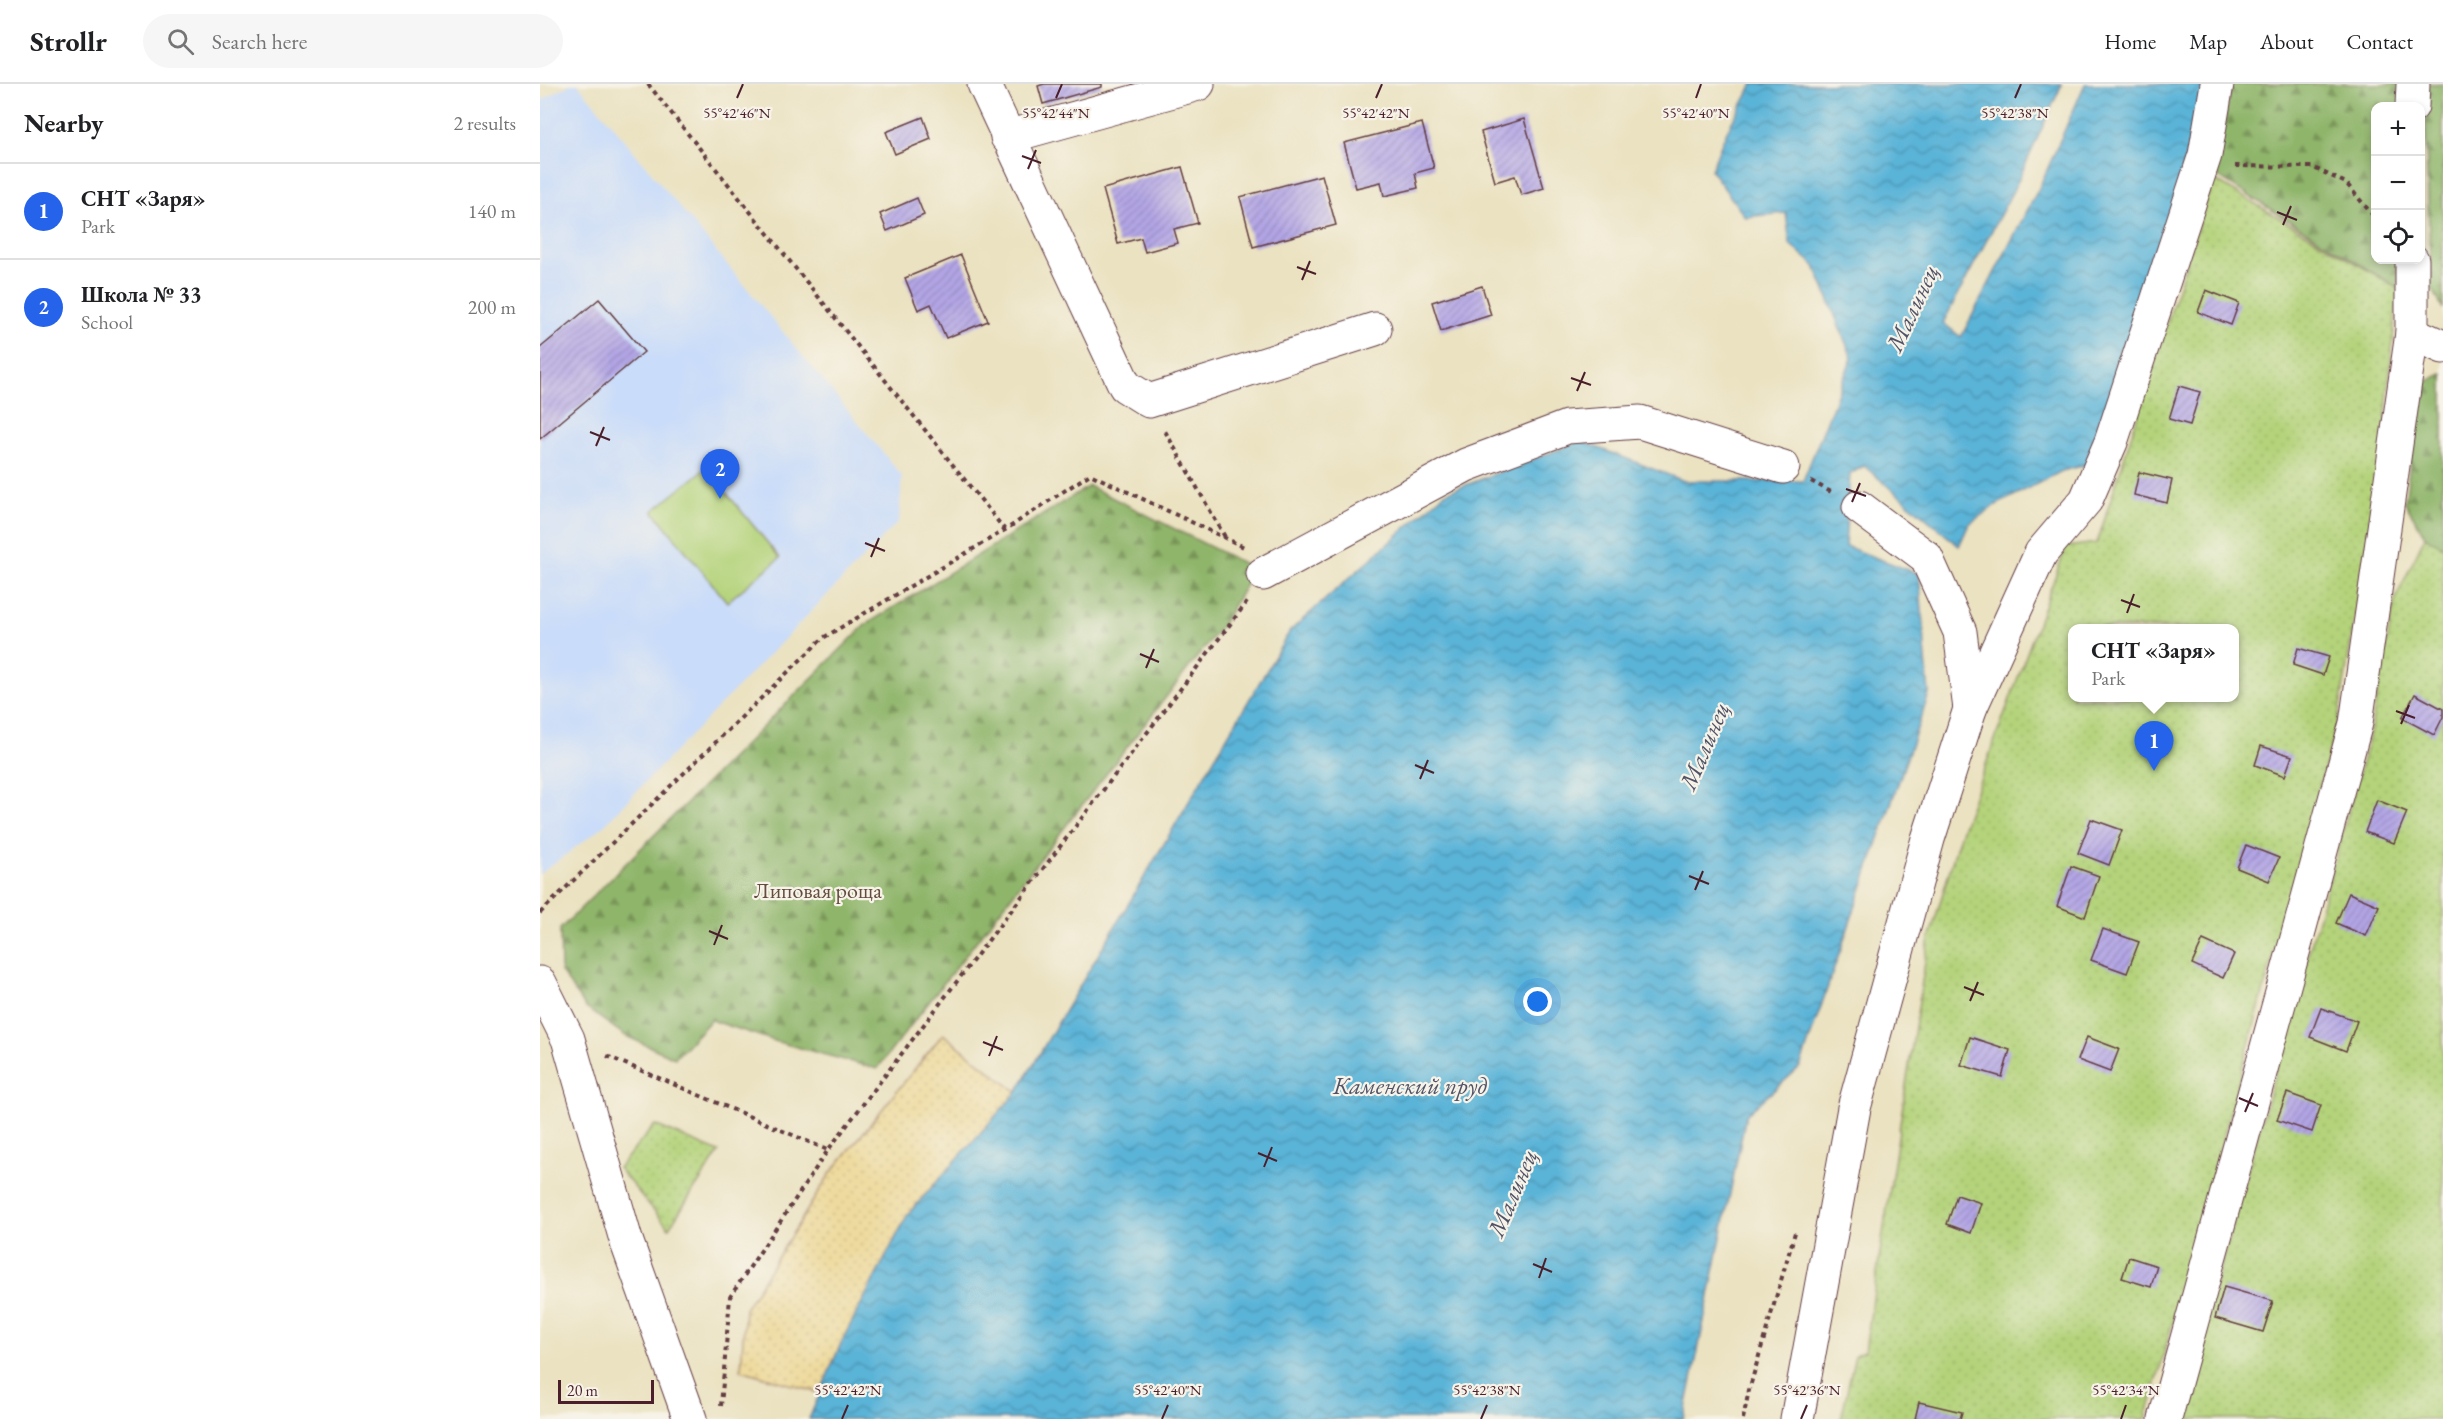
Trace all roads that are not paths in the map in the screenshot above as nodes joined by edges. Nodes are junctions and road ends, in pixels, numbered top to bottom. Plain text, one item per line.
1 (984, 84) edge
2 (1198, 84) edge
3 (2217, 84) edge
4 (2412, 84) edge
5 (2412, 102) edge
6 (1007, 137) junction
7 (2412, 264) edge
8 (1375, 329) dead end
9 (2412, 333) junction
10 (2443, 347) edge
11 (1784, 467) road end
12 (1859, 507) road end
13 (1263, 574) road end
14 (1970, 710) junction
15 (540, 983) edge
16 (690, 1419) edge
17 (1797, 1419) edge
18 (2165, 1419) edge

1 - 6 street
2 - 6 street
3 - 14 street
4 - 5 street
6 - 8 street
7 - 9 street
9 - 10 street
9 - 18 street
11 - 13 street
12 - 14 street
14 - 17 street
15 - 16 street

